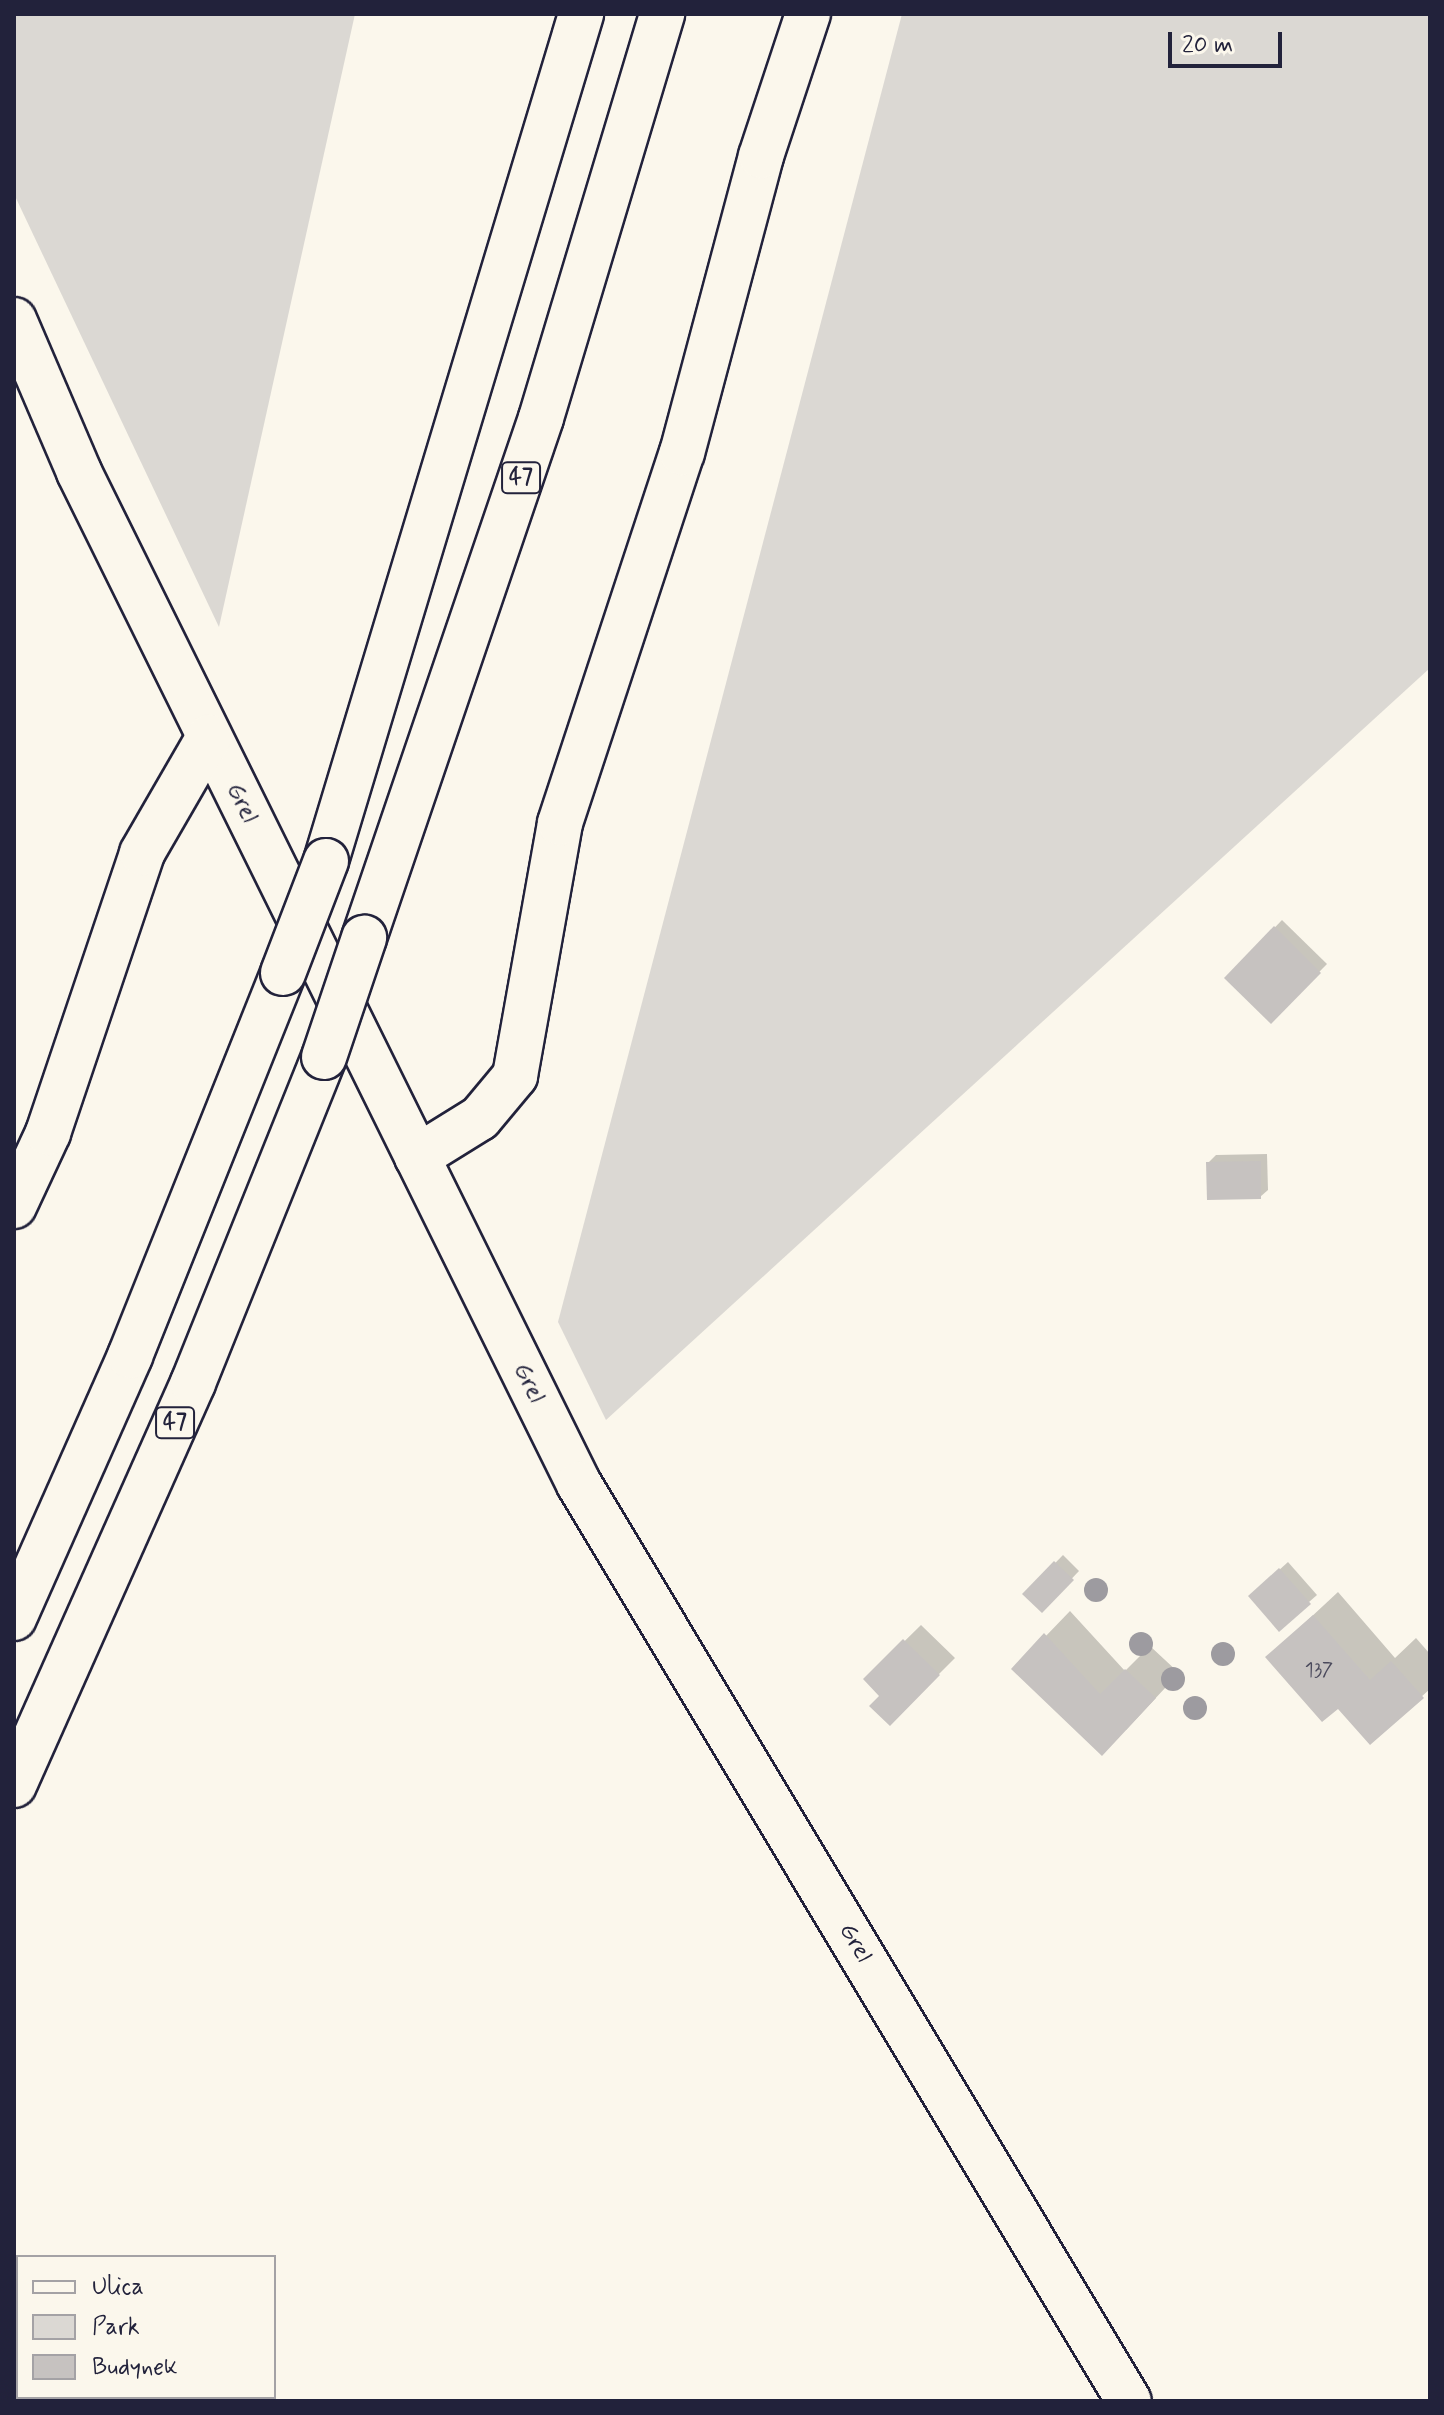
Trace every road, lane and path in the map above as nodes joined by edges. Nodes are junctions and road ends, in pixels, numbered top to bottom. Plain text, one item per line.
1 (581, 14) edge
2 (662, 14) edge
3 (808, 14) edge
4 (14, 320) edge
5 (209, 737) junction
6 (417, 1157) junction
7 (14, 1206) edge
8 (14, 1618) edge
9 (14, 1785) edge
10 (1129, 2401) edge

1 - 8 main road, bridge
2 - 9 main road, 47, bridge
3 - 6 main road
4 - 5 main road, Grel
5 - 6 main road, Grel
5 - 7 main road
6 - 10 main road, Grel

